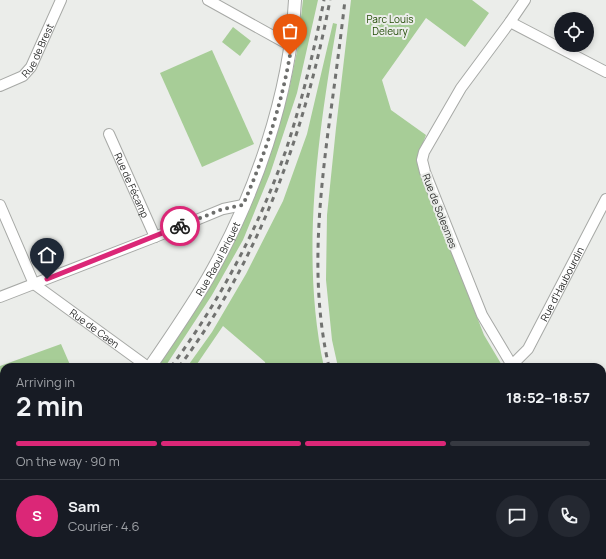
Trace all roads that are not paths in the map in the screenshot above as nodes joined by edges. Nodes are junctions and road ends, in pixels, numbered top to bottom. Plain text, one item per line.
1 (208, 0) edge
2 (295, 0) edge
3 (525, 0) edge
4 (60, 1) edge
5 (510, 22) junction
6 (291, 46) junction
7 (606, 72) edge
8 (0, 86) edge
9 (109, 134) dead end
10 (606, 199) edge
11 (0, 205) edge
12 (243, 205) junction
13 (155, 237) junction
14 (34, 284) junction
15 (0, 297) edge
16 (143, 363) edge
17 (152, 363) edge
18 (511, 363) edge
19 (516, 363) edge

1 - 6 street
2 - 6 street, Rue Raoul Briquet
3 - 5 street, Rue de Solesmes
4 - 8 street, Rue de Brest
5 - 7 street
5 - 18 street, Rue de Solesmes
6 - 12 street, Rue Raoul Briquet
9 - 13 street, Rue de Fécamp
10 - 19 street, Rue d'Haubourdin
11 - 14 street
12 - 13 street
12 - 17 street, Rue Raoul Briquet
13 - 14 street
14 - 15 street
14 - 16 street, Rue de Caen

